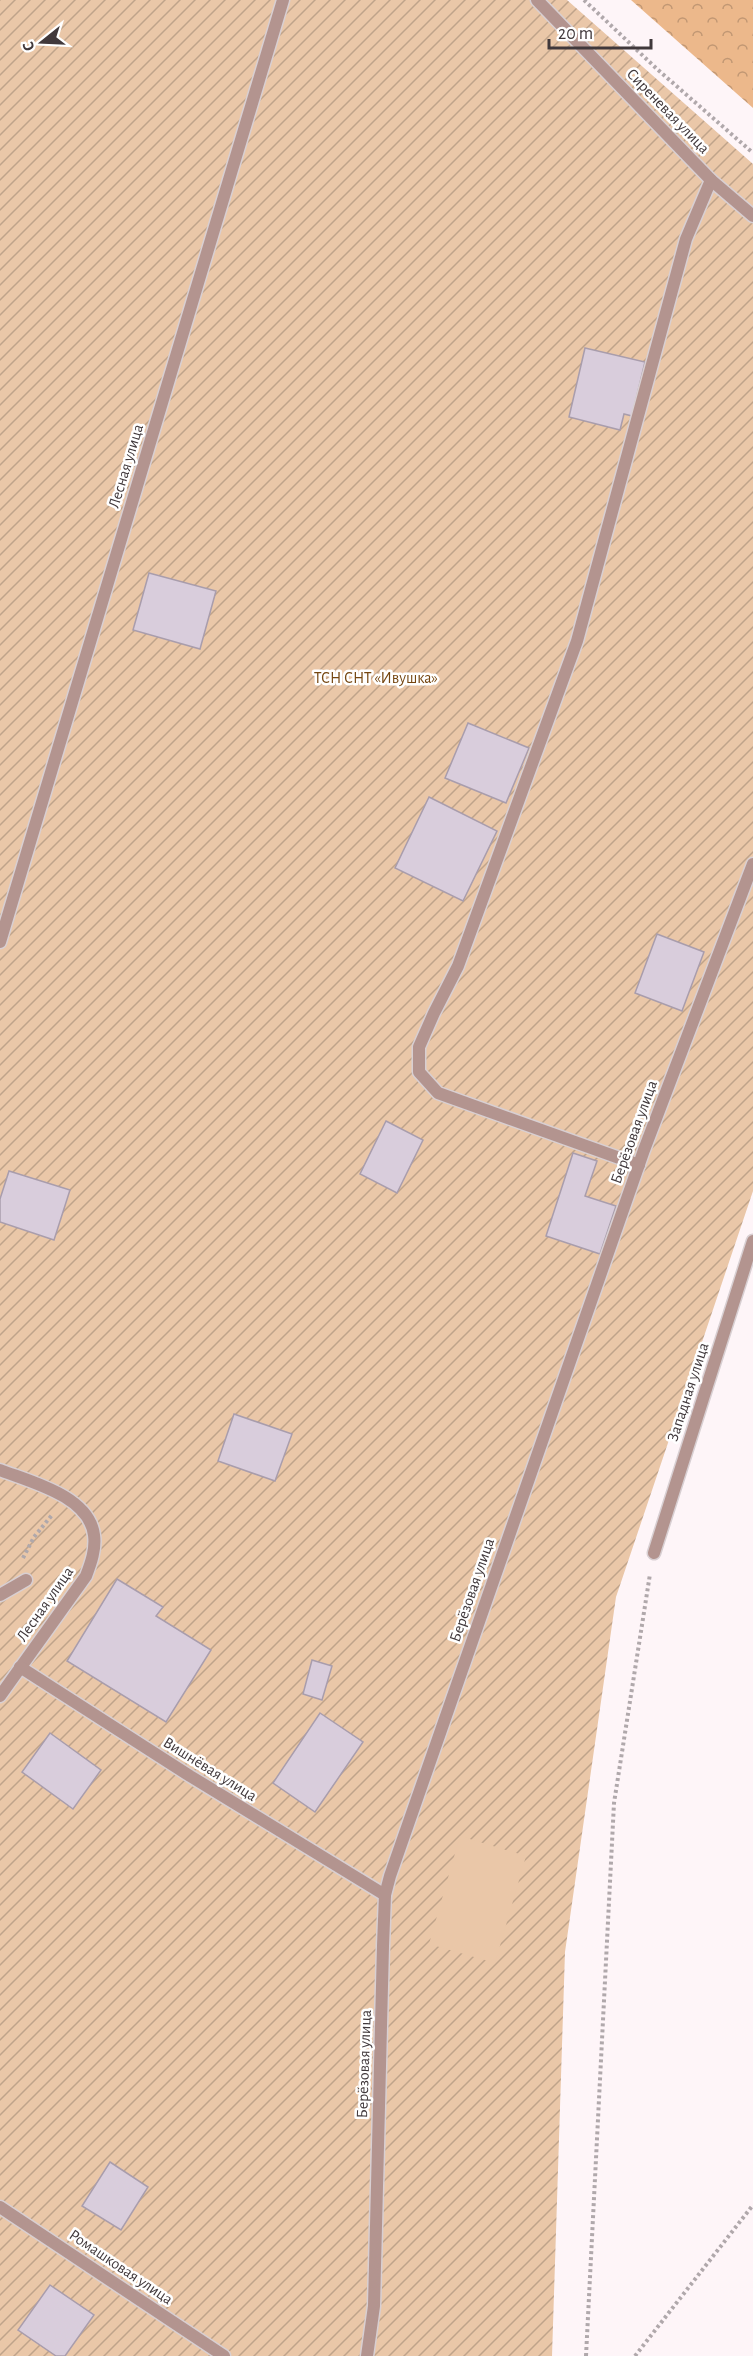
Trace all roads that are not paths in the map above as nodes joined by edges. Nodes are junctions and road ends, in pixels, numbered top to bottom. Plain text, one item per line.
1 (283, 0) edge
2 (537, 0) edge
3 (711, 180) junction
4 (753, 216) edge
5 (753, 864) edge
6 (0, 942) edge
7 (639, 1165) junction
8 (753, 1241) edge
9 (0, 1470) edge
10 (654, 1553) road end
11 (26, 1580) dead end
12 (0, 1595) edge
13 (20, 1667) junction
14 (0, 1696) edge
15 (385, 1895) junction
16 (0, 2207) edge
17 (224, 2356) edge
18 (367, 2356) edge

1 - 6 street, Лесная улица
2 - 3 street, Сиреневая улица
3 - 4 street, Сиреневая улица
3 - 7 street
5 - 7 street, Берёзовая улица
7 - 15 street, Берёзовая улица
8 - 10 street, Западная улица
9 - 13 street, Лесная улица
11 - 12 street
13 - 14 street, Лесная улица
13 - 15 street, Вишнёвая улица
15 - 18 street, Берёзовая улица
16 - 17 street, Ромашковая улица

